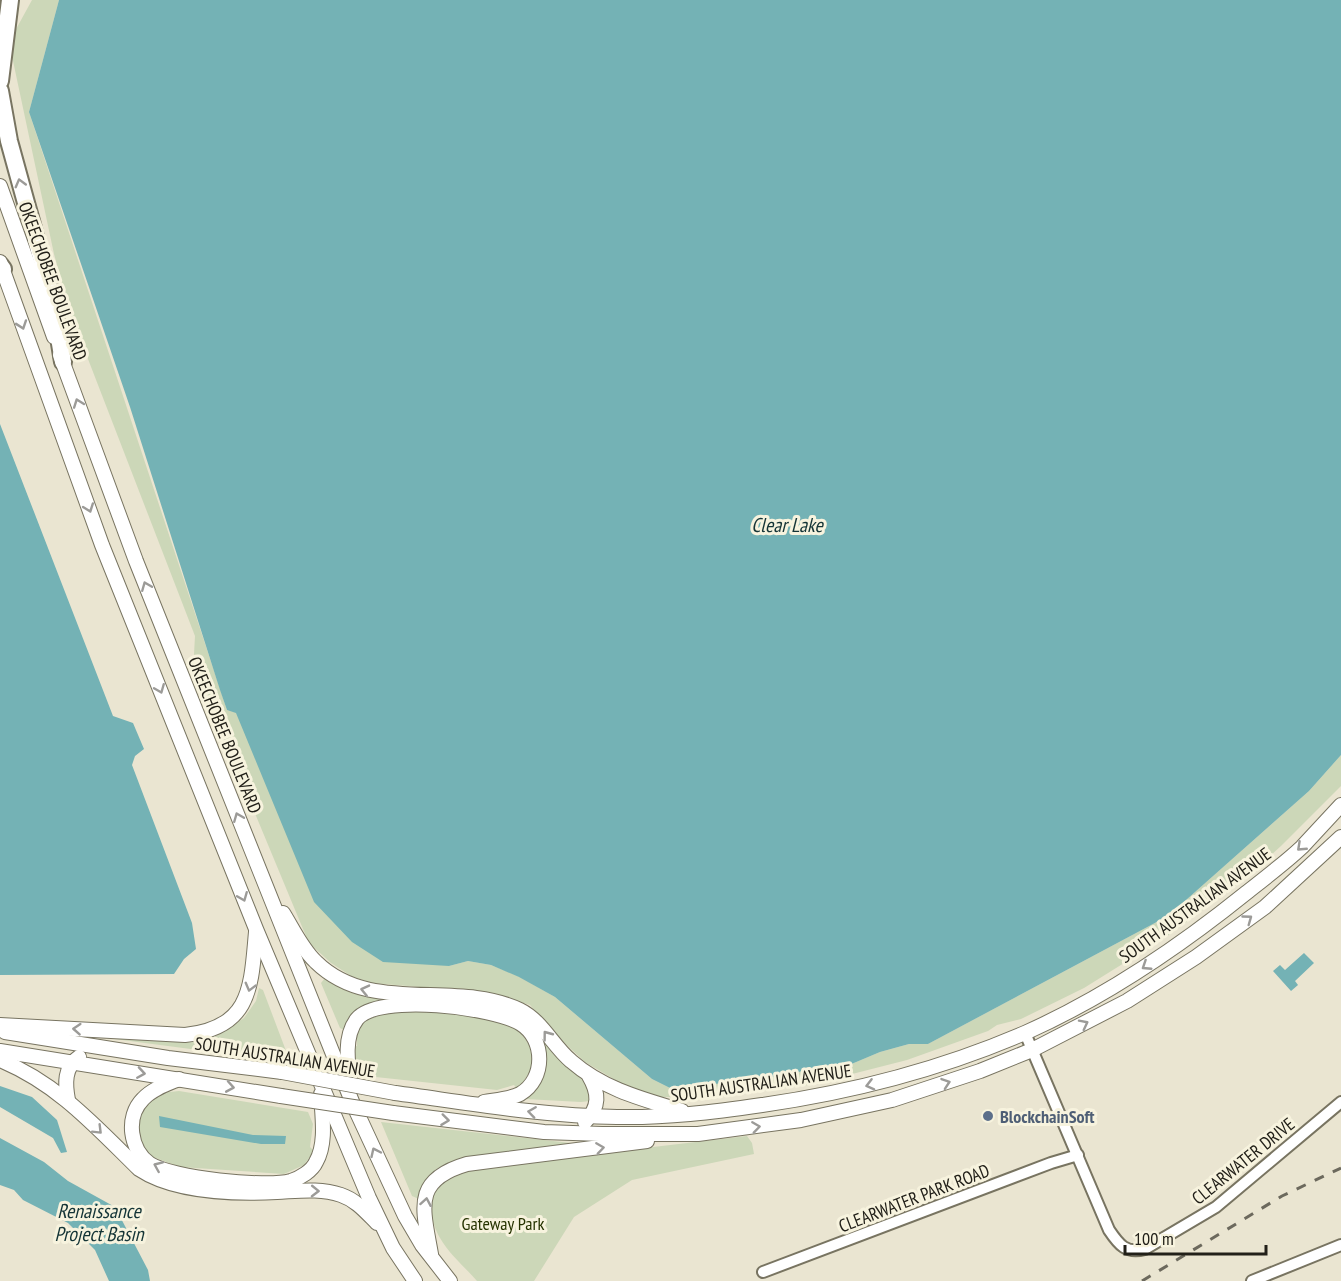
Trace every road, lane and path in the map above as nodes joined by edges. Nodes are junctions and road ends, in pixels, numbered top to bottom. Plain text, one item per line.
1 (10, 0) edge
2 (0, 81) edge
3 (0, 91) edge
4 (0, 186) edge
5 (1, 265) edge
6 (63, 362) junction
7 (1341, 805) edge
8 (1341, 837) edge
9 (260, 872) junction
10 (256, 929) junction
11 (0, 1025) edge
12 (0, 1032) edge
13 (1025, 1033) junction
14 (107, 1048) junction
15 (1032, 1050) junction
16 (0, 1051) edge
17 (0, 1060) edge
18 (72, 1062) junction
19 (589, 1076) junction
20 (179, 1079) junction
21 (320, 1083) junction
22 (69, 1100) junction
23 (1341, 1102) edge
24 (352, 1104) junction
25 (473, 1104) junction
26 (694, 1114) junction
27 (591, 1117) junction
28 (571, 1133) junction
29 (698, 1134) junction
30 (1078, 1155) junction
31 (385, 1230) junction
32 (1341, 1245) edge
33 (432, 1259) junction
34 (763, 1272) dead end
35 (415, 1281) edge
36 (450, 1281) edge
37 (1252, 1281) edge

1 - 2 highway
6 -> 3 highway
4 - 6 main road, OKEECHOBEE BOULEVARD
5 -> 10 main road
9 -> 6 main road, OKEECHOBEE BOULEVARD
7 -> 13 main road, SOUTH AUSTRALIAN AVENUE
15 -> 8 main road
19 -> 9 main road
9 - 24 main road, OKEECHOBEE BOULEVARD
10 -> 11 main road
10 - 21 main road
12 - 14 main road, SOUTH AUSTRALIAN AVENUE
13 - 15 street
13 -> 26 main road, SOUTH AUSTRALIAN AVENUE
14 - 18 main road
14 - 25 main road, SOUTH AUSTRALIAN AVENUE, bridge
29 -> 15 main road
15 - 30 street
16 - 18 main road
17 - 22 main road
18 -> 20 main road
18 - 22 main road
19 - 26 main road
19 - 27 main road
21 -> 20 main road
20 -> 28 main road, bridge
21 - 31 main road
22 -> 31 main road
23 - 30 street, CLEARWATER DRIVE
24 - 25 main road
33 -> 24 main road, OKEECHOBEE BOULEVARD
27 -> 25 main road, SOUTH AUSTRALIAN AVENUE
26 - 27 main road, SOUTH AUSTRALIAN AVENUE
27 - 28 main road
28 - 29 main road
33 -> 29 main road
30 - 34 street, CLEARWATER PARK ROAD
31 - 35 main road
32 - 37 street
33 - 36 main road, OKEECHOBEE BOULEVARD

